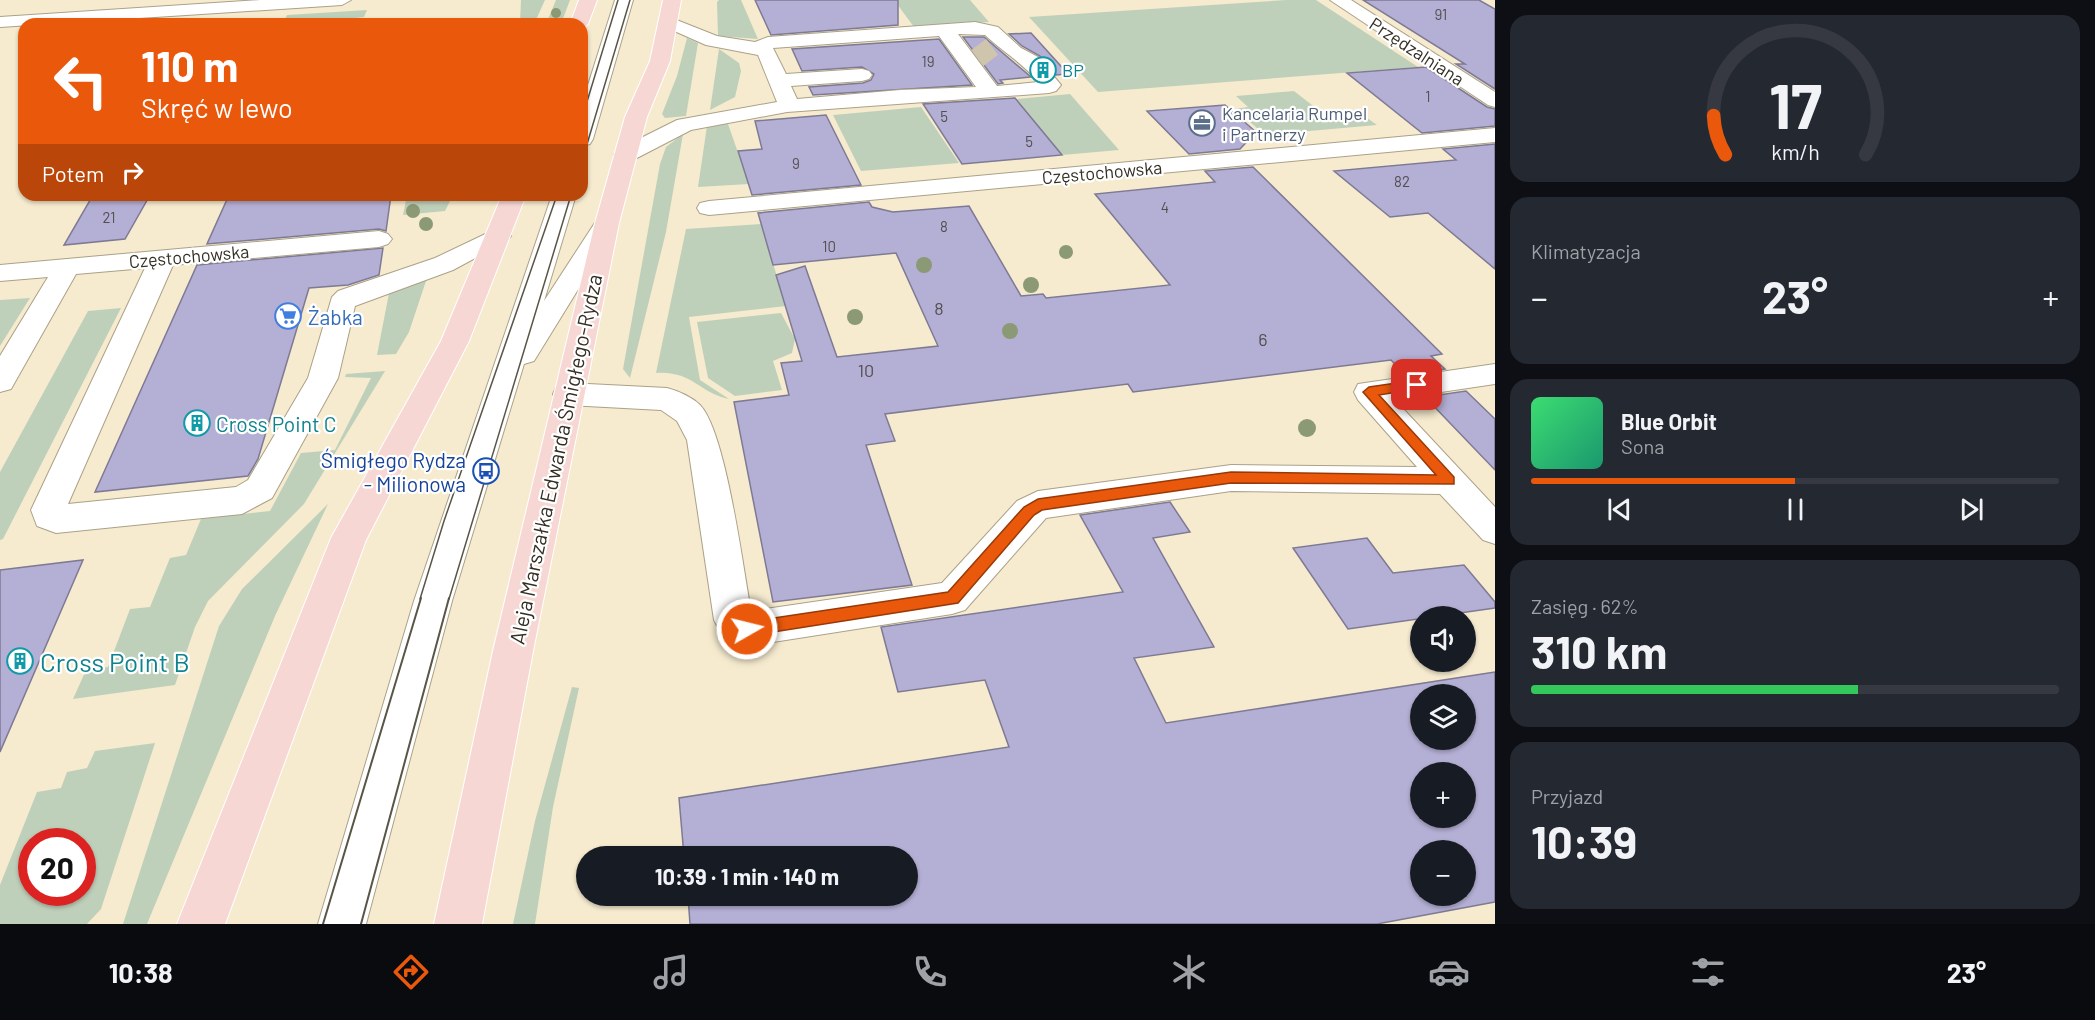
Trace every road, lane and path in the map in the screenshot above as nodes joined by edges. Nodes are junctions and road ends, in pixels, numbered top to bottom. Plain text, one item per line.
1 (342, 0) edge
2 (588, 0) edge
3 (624, 0) edge
4 (672, 0) edge
5 (1339, 0) edge
6 (62, 18) edge
7 (581, 18) edge
8 (18, 21) edge
9 (0, 22) edge
10 (669, 22) junction
11 (964, 28) junction
12 (940, 30) junction
13 (978, 45) tunnel mouth
14 (994, 66) tunnel mouth
15 (858, 69) junction
16 (775, 76) junction
17 (1015, 90) junction
18 (984, 93) junction
19 (1495, 101) edge
20 (588, 119) edge
21 (1495, 135) edge
22 (624, 155) junction
23 (512, 201) edge
24 (562, 201) edge
25 (709, 208) dead end
26 (607, 223) junction
27 (498, 236) junction
28 (379, 239) dead end
29 (164, 258) junction
30 (67, 267) junction
31 (418, 271) junction
32 (0, 273) edge
33 (379, 274) dead end
34 (1495, 374) edge
35 (0, 381) edge
36 (568, 394) junction
37 (496, 402) junction
38 (1449, 481) junction
39 (1495, 530) edge
40 (201, 924) edge
41 (342, 924) edge
42 (458, 924) edge

1 - 6 street
2 - 7 main road
3 - 20 street
4 - 10 main road, Aleja Marszałka Edwarda Śmigłego-Rydza
5 - 19 street, Przędzalniana
8 - 9 street
10 - 16 street
10 - 22 main road, Aleja Marszałka Edwarda Śmigłego-Rydza
11 - 12 street
11 - 13 street
11 - 17 street
12 - 15 street
12 - 18 street
14 - 17 street
15 - 16 street
15 - 16 street
15 - 18 street
16 - 22 street
17 - 18 street
21 - 25 street, Częstochowska
22 - 26 main road, Aleja Marszałka Edwarda Śmigłego-Rydza
23 - 27 main road
24 - 37 street
26 - 36 main road, Aleja Marszałka Edwarda Śmigłego-Rydza
26 - 37 street
27 - 31 street
27 - 40 main road
28 - 29 street, Częstochowska
29 - 30 street, Częstochowska
29 - 31 street
30 - 32 street, Częstochowska
30 - 35 street
31 - 33 street
34 - 38 street
36 - 38 street
36 - 42 main road, Aleja Marszałka Edwarda Śmigłego-Rydza
37 - 41 street
38 - 39 street

